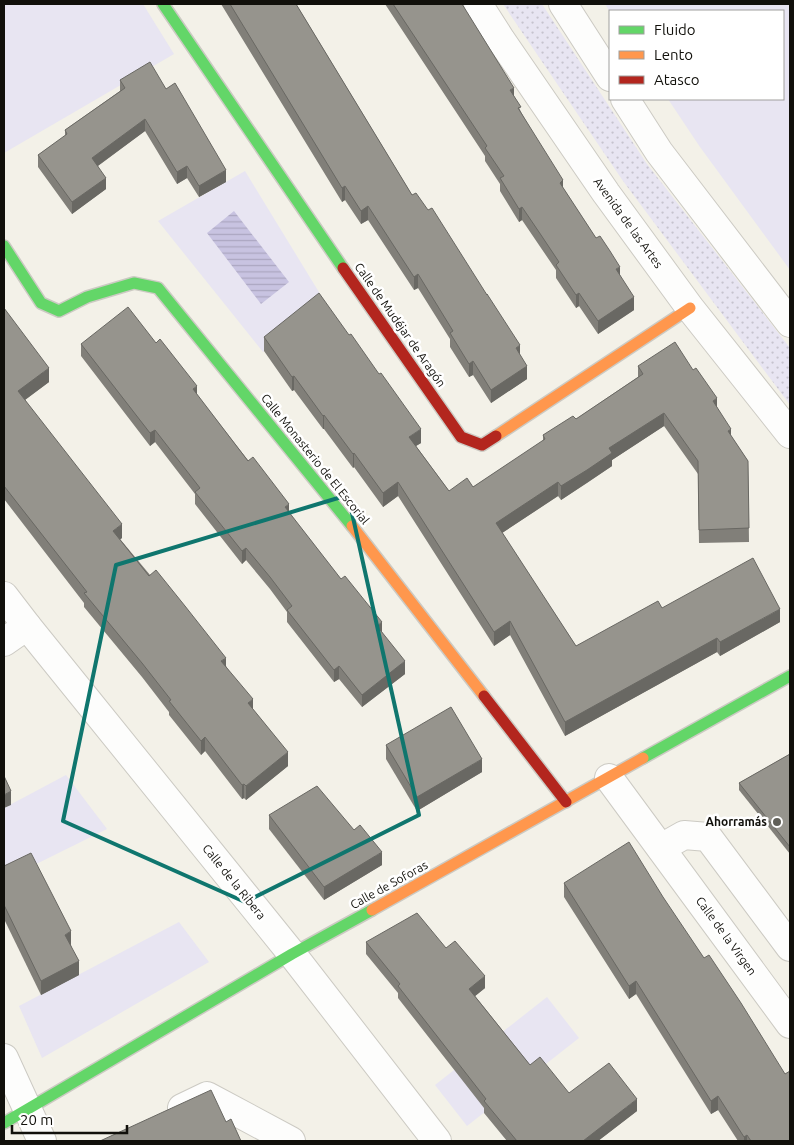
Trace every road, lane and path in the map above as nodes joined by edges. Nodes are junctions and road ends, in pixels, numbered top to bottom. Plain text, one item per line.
1 (163, 4) edge
2 (478, 4) edge
3 (563, 4) edge
4 (609, 74) edge
5 (626, 100) edge
6 (4, 246) edge
7 (690, 308) junction
8 (790, 324) edge
9 (790, 434) edge
10 (4, 596) edge
11 (27, 626) junction
12 (4, 642) edge
13 (790, 676) edge
14 (609, 778) junction
15 (566, 802) junction
16 (661, 848) junction
17 (790, 947) edge
18 (292, 954) junction
19 (790, 1024) edge
20 (4, 1058) edge
21 (28, 1110) junction
22 (163, 1116) edge
23 (4, 1123) edge
24 (42, 1141) edge
25 (291, 1141) edge
26 (437, 1141) edge

1 - 7 street, Calle de Mudéjar de Aragón
2 - 7 street, Avenida de las Artes
3 - 4 street
5 - 8 street
6 - 15 street, Calle Monasterio de El Escorial
7 - 9 street, Avenida de las Artes
10 - 11 street, Calle de la Ribera
11 - 12 street
11 - 18 street, Calle de la Ribera
13 - 14 street, Calle de Soforas
14 - 15 street, Calle de Soforas
14 - 16 street, Calle de la Virgen
15 - 18 street, Calle de Soforas
16 - 17 street
16 - 19 street, Calle de la Virgen
18 - 21 street, Calle de Soforas
18 - 26 street, Calle de la Ribera
20 - 21 street
21 - 23 street, Calle de Soforas
21 - 24 street
22 - 25 street

